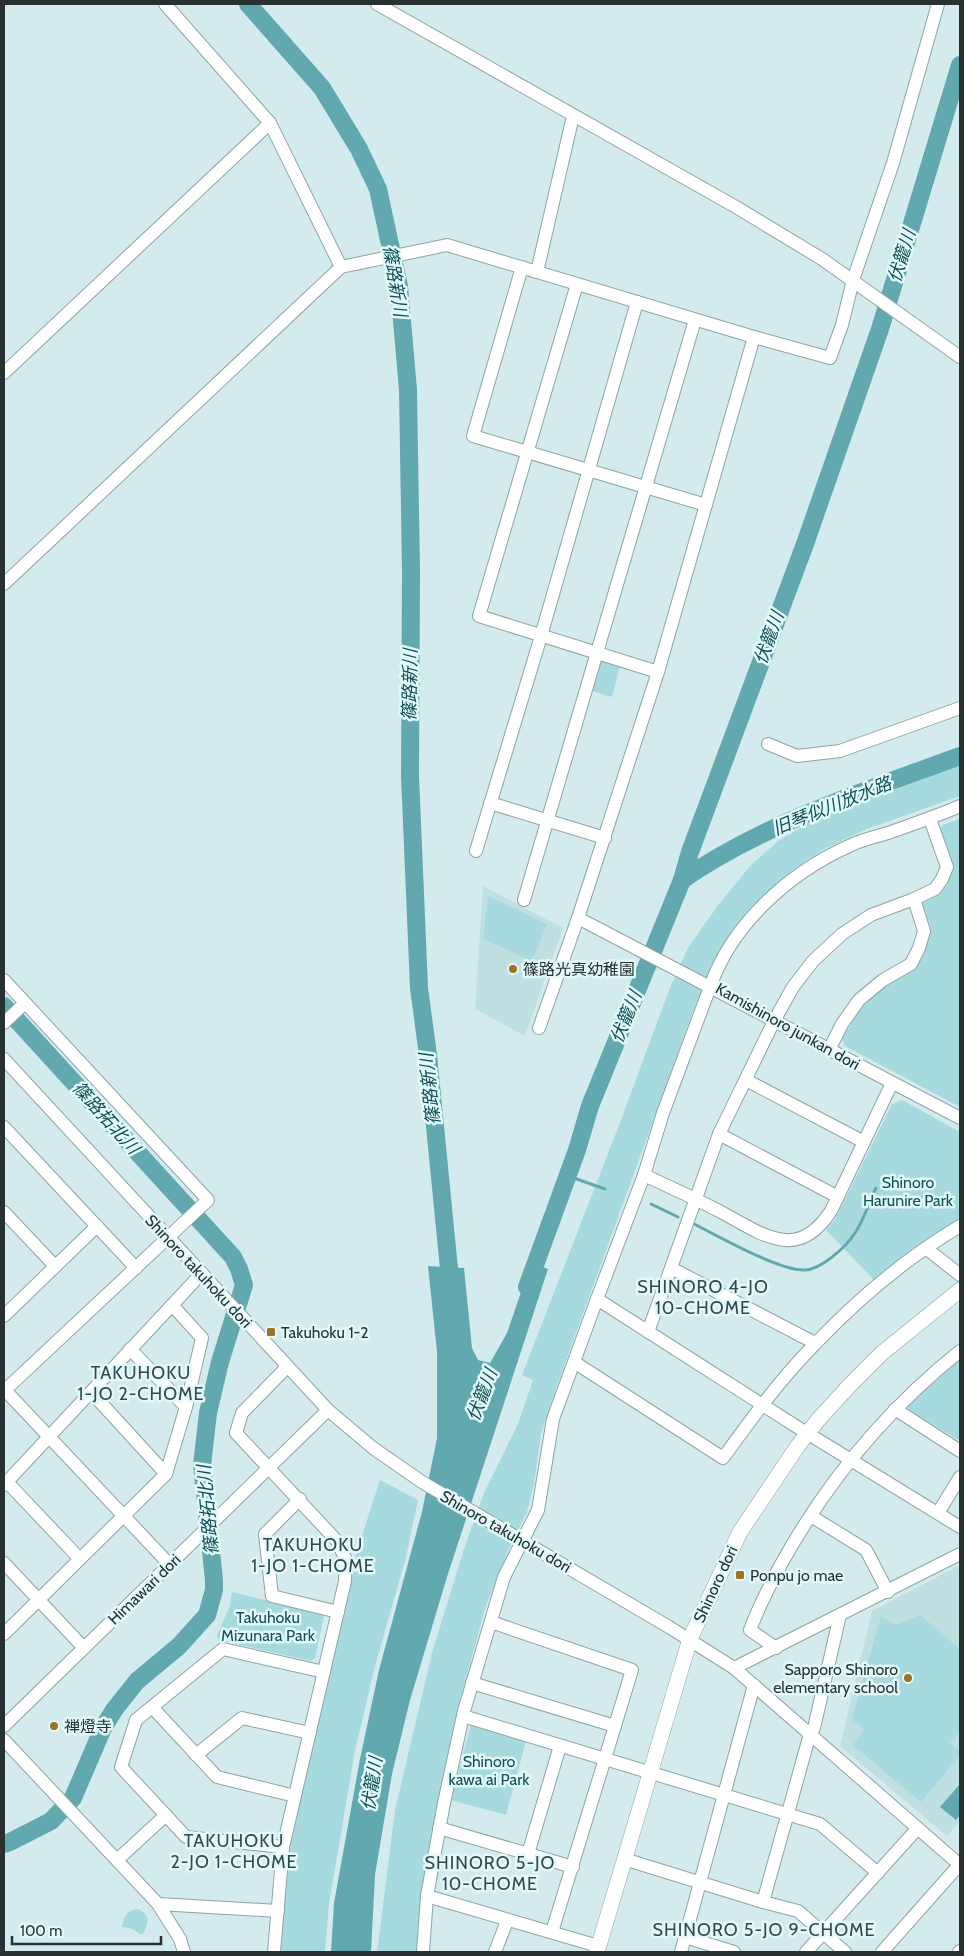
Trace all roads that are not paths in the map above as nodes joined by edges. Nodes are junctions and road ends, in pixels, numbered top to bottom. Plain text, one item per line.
1 (165, 4) edge
2 (377, 4) edge
3 (938, 4) edge
4 (573, 116) junction
5 (270, 123) junction
6 (341, 267) junction
7 (522, 268) junction
8 (536, 272) junction
9 (856, 283) junction
10 (577, 284) junction
11 (637, 302) junction
12 (695, 320) junction
13 (754, 337) junction
14 (960, 357) edge
15 (4, 373) edge
16 (528, 453) junction
17 (589, 469) junction
18 (647, 487) junction
19 (706, 505) junction
20 (4, 584) edge
21 (541, 636) junction
22 (597, 653) junction
23 (658, 672) junction
24 (960, 708) edge
25 (768, 744) dead end
26 (490, 804) junction
27 (960, 806) edge
28 (930, 819) junction
29 (547, 820) junction
30 (604, 838) junction
31 (476, 851) dead end
32 (914, 899) junction
33 (524, 900) dead end
34 (578, 918) junction
35 (4, 980) edge
36 (710, 987) junction
37 (23, 1005) junction
38 (774, 1021) junction
39 (4, 1023) edge
40 (539, 1028) dead end
41 (829, 1050) junction
42 (4, 1059) edge
43 (746, 1080) junction
44 (892, 1083) junction
45 (960, 1118) edge
46 (4, 1126) edge
47 (719, 1134) junction
48 (864, 1142) junction
49 (644, 1175) junction
50 (838, 1197) junction
51 (696, 1199) junction
52 (4, 1212) edge
53 (97, 1226) junction
54 (960, 1226) edge
55 (168, 1237) junction
56 (927, 1249) junction
57 (55, 1266) junction
58 (136, 1268) junction
59 (671, 1268) junction
60 (202, 1273) junction
61 (960, 1276) edge
62 (960, 1290) edge
63 (597, 1299) junction
64 (172, 1305) junction
65 (6, 1308) edge
66 (648, 1332) junction
67 (815, 1343) junction
68 (130, 1350) junction
69 (960, 1351) edge
70 (574, 1362) junction
71 (287, 1367) junction
72 (4, 1390) edge
73 (91, 1392) junction
74 (762, 1404) junction
75 (186, 1407) junction
76 (895, 1409) junction
77 (328, 1410) junction
78 (808, 1433) junction
79 (49, 1437) junction
80 (960, 1451) edge
81 (850, 1459) junction
82 (269, 1468) junction
83 (166, 1474) junction
84 (960, 1477) edge
85 (5, 1483) edge
86 (300, 1499) junction
87 (938, 1513) junction
88 (124, 1516) junction
89 (811, 1516) junction
90 (960, 1527) edge
91 (522, 1540) junction
92 (960, 1554) edge
93 (80, 1559) junction
94 (4, 1563) edge
95 (170, 1565) junction
96 (888, 1592) junction
97 (39, 1600) junction
98 (338, 1612) junction
99 (840, 1615) junction
100 (490, 1622) junction
101 (4, 1634) edge
102 (690, 1639) junction
103 (84, 1648) junction
104 (776, 1648) junction
105 (734, 1668) junction
106 (324, 1672) junction
107 (472, 1683) junction
108 (754, 1685) junction
109 (152, 1707) junction
110 (463, 1716) junction
111 (4, 1726) edge
112 (615, 1726) junction
113 (310, 1734) junction
114 (810, 1734) junction
115 (4, 1740) edge
116 (560, 1746) junction
117 (196, 1755) junction
118 (605, 1759) junction
119 (650, 1772) junction
120 (724, 1795) junction
121 (295, 1796) junction
122 (788, 1814) junction
123 (166, 1815) junction
124 (439, 1828) junction
125 (917, 1829) junction
126 (284, 1848) junction
127 (528, 1854) junction
128 (624, 1859) junction
129 (117, 1860) junction
130 (960, 1865) edge
131 (573, 1868) junction
132 (878, 1873) junction
133 (699, 1882) junction
134 (427, 1896) junction
135 (763, 1902) junction
136 (158, 1904) junction
137 (278, 1911) junction
138 (507, 1920) junction
139 (552, 1932) junction
140 (823, 1933) junction
141 (685, 1937) junction
142 (598, 1949) edge
143 (184, 1952) edge
144 (274, 1952) edge
145 (423, 1952) edge
146 (495, 1952) edge
147 (681, 1952) edge
148 (734, 1952) edge
149 (806, 1952) edge
150 (845, 1952) edge
151 (882, 1952) edge

1 - 5 street
2 - 4 street
3 - 9 street
4 - 8 street
4 - 9 street
5 - 6 street
5 - 15 street
6 - 7 street
6 - 20 street
7 - 8 street
7 - 16 street
8 - 10 street
9 - 13 street
9 - 14 street
10 - 11 street
10 - 16 street
11 - 12 street
11 - 17 street
12 - 13 street
12 - 18 street
13 - 19 street
16 - 17 street
16 - 21 street
17 - 18 street
17 - 21 street
18 - 19 street
18 - 22 street
19 - 23 street
21 - 22 street
21 - 26 street
22 - 23 street
22 - 29 street
23 - 30 street
24 - 25 street
26 - 29 street
26 - 31 street
27 - 28 street, Kamishinoro junkan dori
28 - 32 street
28 - 36 street, Kamishinoro junkan dori
29 - 30 street
29 - 33 street
30 - 34 street
32 - 38 street
32 - 41 street
34 - 36 street
34 - 40 street
35 - 37 street
36 - 38 street, Kamishinoro junkan dori
36 - 49 street
37 - 39 street
37 - 55 street
38 - 41 street, Kamishinoro junkan dori
38 - 43 street
41 - 44 street, Kamishinoro junkan dori
42 - 55 street, Shinoro takuhoku dori
43 - 47 street
43 - 48 street
44 - 45 street, Kamishinoro junkan dori
44 - 48 street
46 - 53 street
47 - 50 street
47 - 51 street
48 - 50 street
49 - 51 street
49 - 63 street
50 - 51 street
51 - 59 street
52 - 57 street
53 - 57 street
53 - 58 street
54 - 56 street
55 - 58 street
55 - 60 street, Shinoro takuhoku dori
56 - 61 street
56 - 67 street
57 - 65 street
58 - 72 street
59 - 66 street
59 - 67 street
60 - 64 street
60 - 71 street, Shinoro takuhoku dori
62 - 78 main road, Shinoro dori
63 - 66 street
63 - 70 street
64 - 68 street
64 - 75 street
66 - 74 street
67 - 74 street
68 - 73 street
68 - 75 street
69 - 76 street
70 - 74 street
70 - 91 street
71 - 77 street, Shinoro takuhoku dori
71 - 82 street
72 - 79 street
73 - 79 street
73 - 83 street
74 - 78 street
75 - 83 street
76 - 80 street
76 - 81 street
77 - 82 street, Himawari dori
77 - 91 street, Shinoro takuhoku dori
78 - 81 street
78 - 102 main road, Shinoro dori
79 - 85 street
79 - 88 street
81 - 87 street
81 - 89 street
82 - 86 street
82 - 95 street, Himawari dori
83 - 88 street
84 - 87 street
85 - 93 street
86 - 98 street
86 - 98 street
87 - 90 street
88 - 93 street
88 - 95 street
89 - 96 street
89 - 104 street
91 - 100 street
91 - 102 street, Shinoro takuhoku dori
92 - 96 street
93 - 97 street
94 - 97 street
95 - 103 street, Himawari dori
96 - 99 street
97 - 101 street
97 - 103 street
98 - 106 street
99 - 104 street
99 - 114 street
100 - 107 street
100 - 112 street
102 - 105 street, Shinoro takuhoku dori
102 - 119 main road, Shinoro dori
103 - 111 street, Himawari dori
104 - 105 street
105 - 108 street, Shinoro takuhoku dori
106 - 109 street
106 - 113 street
107 - 110 street
107 - 112 street
108 - 114 street, Shinoro takuhoku dori
108 - 120 street
109 - 117 street
109 - 123 street
110 - 116 street
110 - 124 street
112 - 118 street
113 - 117 street
113 - 121 street
114 - 122 street
114 - 125 street, Shinoro takuhoku dori
115 - 129 street
116 - 118 street
116 - 127 street
117 - 121 street
118 - 119 street
118 - 131 street
119 - 120 street
119 - 128 main road, Shinoro dori
120 - 122 street
120 - 133 street
121 - 126 street
122 - 132 street
122 - 135 street
123 - 126 street
123 - 129 street
124 - 127 street
124 - 134 street
125 - 130 street, Shinoro takuhoku dori
125 - 132 street
126 - 137 street
127 - 131 street
128 - 133 street
128 - 142 main road, Shinoro dori
129 - 136 street
130 - 151 street
131 - 139 street
132 - 140 street
133 - 135 street
133 - 141 street
134 - 138 street
134 - 145 street
135 - 140 street
136 - 137 street
136 - 143 street
137 - 144 street
138 - 139 street
138 - 146 street
139 - 142 street
140 - 149 street
140 - 150 street
141 - 147 street
141 - 148 street

